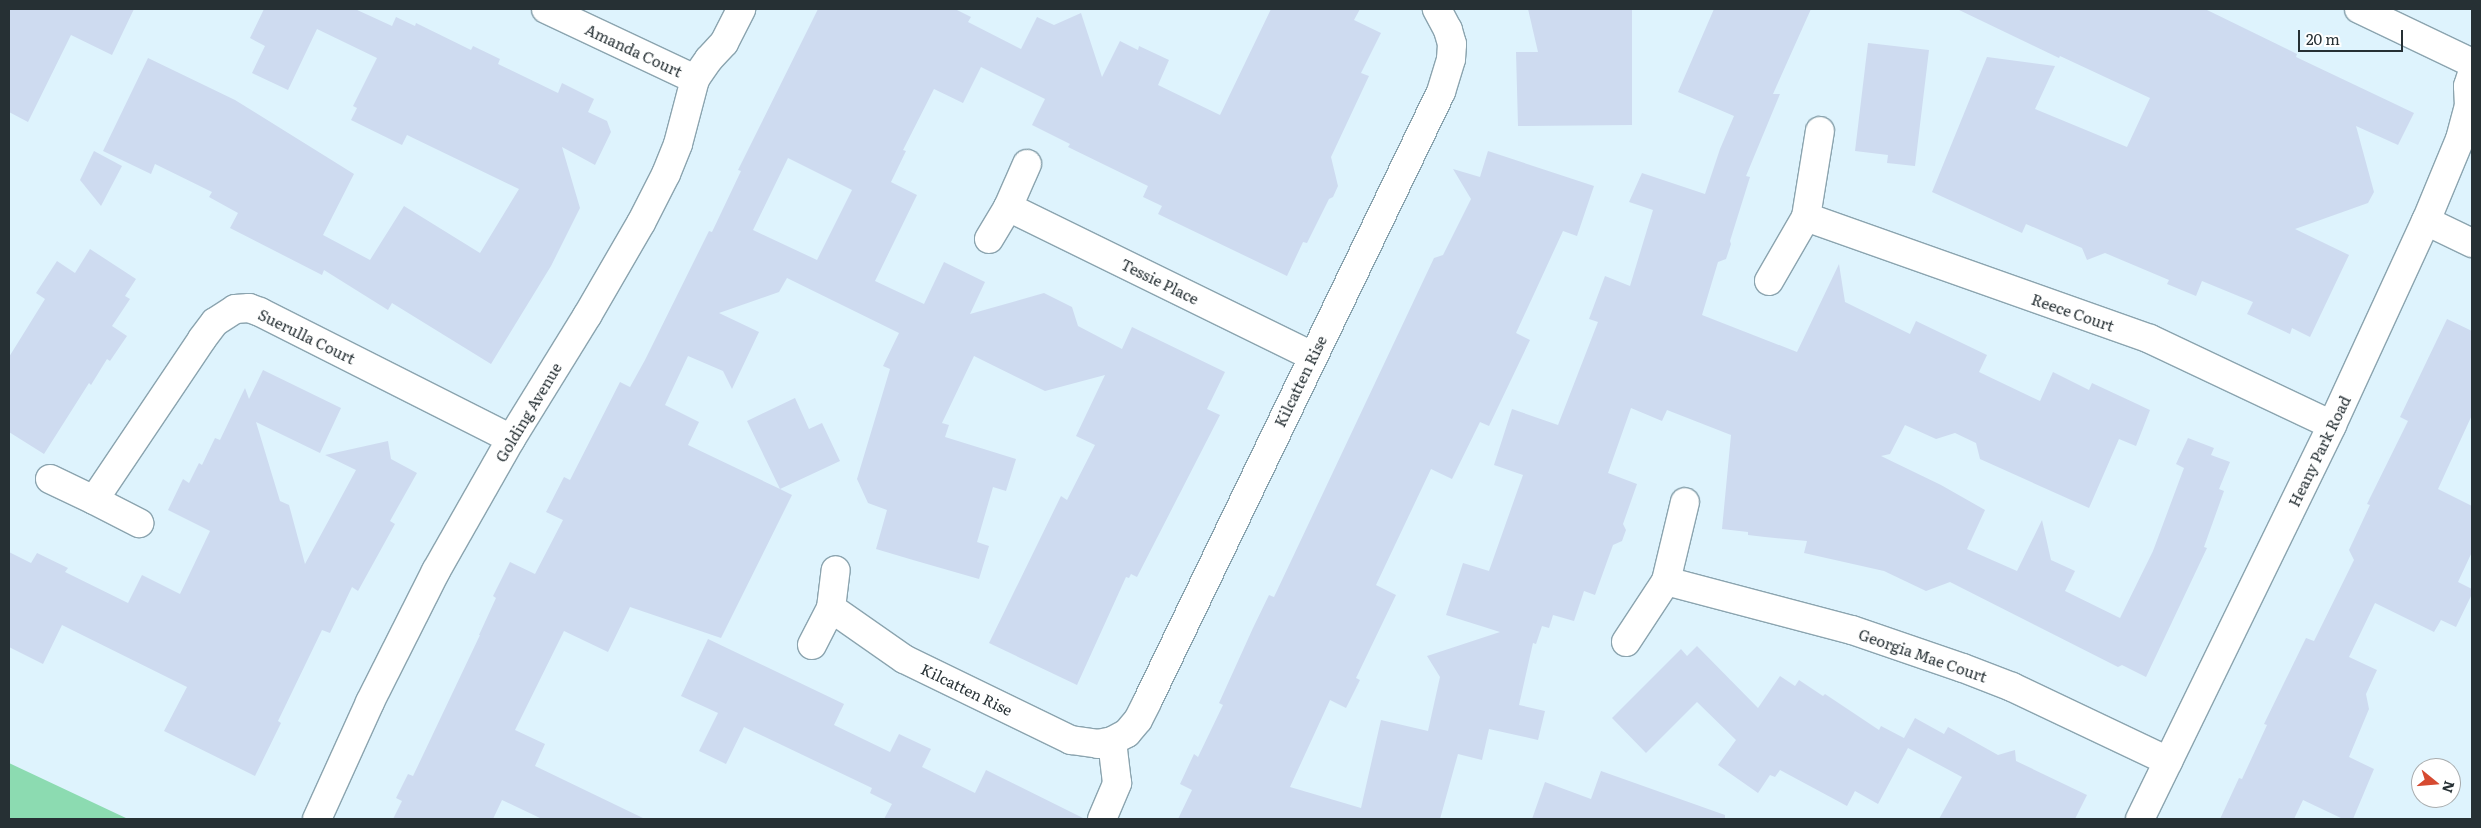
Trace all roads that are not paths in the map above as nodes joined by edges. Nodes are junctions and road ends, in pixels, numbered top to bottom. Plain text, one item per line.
1 (546, 9) edge
2 (741, 9) edge
3 (1437, 9) edge
4 (2359, 9) edge
5 (2472, 64) edge
6 (2472, 74) edge
7 (695, 79) junction
8 (1820, 131) dead end
9 (1027, 164) dead end
10 (1008, 207) junction
11 (1806, 217) junction
12 (2426, 221) junction
13 (989, 239) dead end
14 (2472, 243) edge
15 (1768, 281) dead end
16 (1312, 356) junction
17 (2332, 425) junction
18 (511, 439) junction
19 (50, 479) dead end
20 (94, 500) junction
21 (1685, 502) dead end
22 (140, 523) dead end
23 (836, 570) dead end
24 (1666, 581) junction
25 (831, 608) junction
26 (1626, 642) dead end
27 (812, 645) dead end
28 (1112, 741) junction
29 (2168, 761) junction
30 (317, 819) edge
31 (1102, 819) edge
32 (2140, 819) edge

1 - 7 street, Amanda Court
2 - 7 street, Golding Avenue
3 - 16 street, Kilcatten Rise
4 - 5 street
6 - 12 street, Heany Park Road
7 - 18 street, Golding Avenue
8 - 11 street
9 - 10 street
10 - 13 street
10 - 16 street, Tessie Place
11 - 15 street
11 - 17 street, Reece Court
12 - 14 street
12 - 17 street, Heany Park Road
16 - 28 street, Kilcatten Rise
17 - 29 street, Heany Park Road
18 - 20 street, Suerulla Court
18 - 30 street, Golding Avenue
19 - 20 street
20 - 22 street
21 - 24 street
23 - 25 street
24 - 26 street
24 - 29 street, Georgia Mae Court
25 - 27 street
25 - 28 street, Kilcatten Rise
28 - 31 street
29 - 32 street, Heany Park Road

